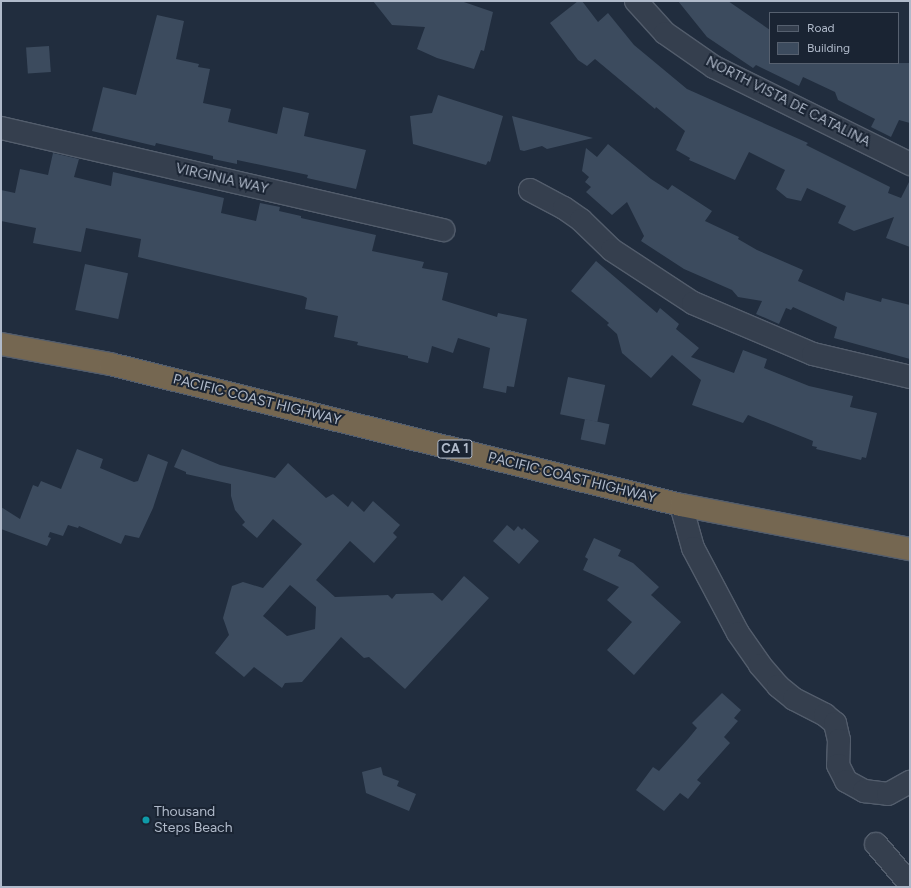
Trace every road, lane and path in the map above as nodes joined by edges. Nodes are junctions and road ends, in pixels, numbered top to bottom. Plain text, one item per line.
1 (636, 1) edge
2 (1, 128) edge
3 (910, 164) edge
4 (530, 190) dead end
5 (443, 230) dead end
6 (1, 344) edge
7 (910, 377) edge
8 (682, 504) junction
9 (910, 549) edge
10 (910, 782) edge
11 (876, 844) dead end
12 (910, 884) edge

1 - 3 street, NORTH VISTA DE CATALINA
2 - 5 street, VIRGINIA WAY
4 - 7 street
6 - 8 highway, PACIFIC COAST HIGHWAY / CA 1
8 - 9 highway, PACIFIC COAST HIGHWAY / CA 1
8 - 10 street
11 - 12 street

